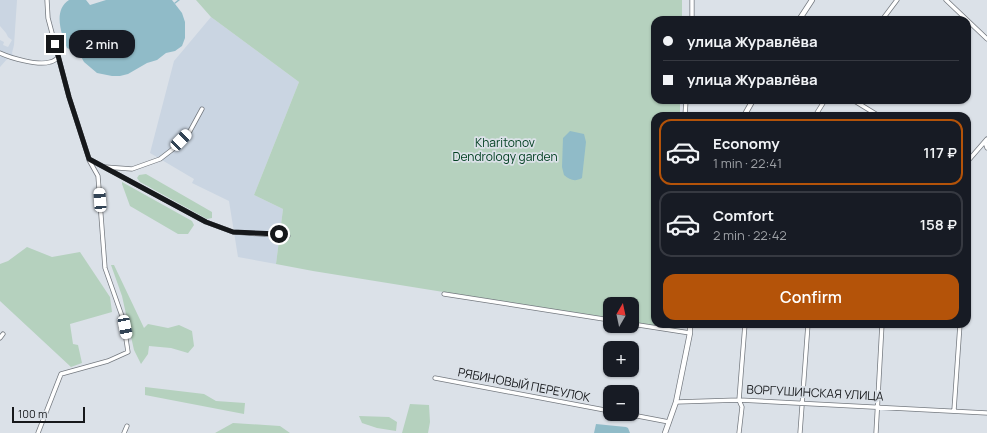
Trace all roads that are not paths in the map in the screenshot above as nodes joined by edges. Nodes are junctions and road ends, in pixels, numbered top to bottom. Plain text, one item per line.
1 (47, 0) edge
2 (692, 0) edge
3 (812, 0) edge
4 (897, 0) edge
5 (946, 0) edge
6 (954, 0) edge
7 (950, 4) junction
8 (692, 16) edge
9 (802, 16) edge
10 (885, 16) edge
11 (963, 16) edge
12 (971, 24) edge
13 (987, 39) edge
14 (0, 53) edge
15 (58, 58) junction
16 (860, 104) edge
17 (202, 109) dead end
18 (872, 112) edge
19 (986, 141) edge
20 (987, 148) edge
21 (971, 158) edge
22 (89, 159) junction
23 (102, 166) junction
24 (288, 236) dead end
25 (444, 294) dead end
26 (603, 319) edge
27 (639, 325) edge
28 (651, 327) edge
29 (658, 328) edge
30 (690, 328) edge
31 (745, 328) edge
32 (808, 328) edge
33 (882, 328) edge
34 (960, 328) edge
35 (690, 333) junction
36 (435, 378) dead end
37 (739, 400) junction
38 (676, 402) junction
39 (802, 402) junction
40 (877, 406) junction
41 (603, 410) edge
42 (954, 410) junction
43 (987, 413) edge
44 (639, 416) edge
45 (669, 422) junction
46 (127, 426) dead end
47 (38, 433) edge
48 (124, 433) edge
49 (665, 433) edge
50 (739, 433) edge
51 (800, 433) edge
52 (876, 433) edge

1 - 15 street
2 - 8 street
3 - 9 street
4 - 10 street
5 - 7 street
6 - 7 street
7 - 11 street
12 - 13 street
14 - 15 street
15 - 22 street
16 - 18 street
17 - 23 street
19 - 20 street
19 - 21 street
22 - 23 street
22 - 47 street
23 - 24 street
25 - 26 street
27 - 28 street
29 - 35 street
30 - 35 street
31 - 37 street
32 - 39 street
33 - 40 street
34 - 42 street
35 - 38 street
36 - 41 street, РЯБИНОВЫЙ ПЕРЕУЛОК
37 - 38 street, ВОРГУШИНСКАЯ УЛИЦА
37 - 39 street, ВОРГУШИНСКАЯ УЛИЦА
37 - 50 street
38 - 45 street
39 - 40 street, ВОРГУШИНСКАЯ УЛИЦА
39 - 51 street
40 - 42 street, ВОРГУШИНСКАЯ УЛИЦА
40 - 52 street
42 - 43 street, ВОРГУШИНСКАЯ УЛИЦА
44 - 45 street
45 - 49 street
46 - 48 street

